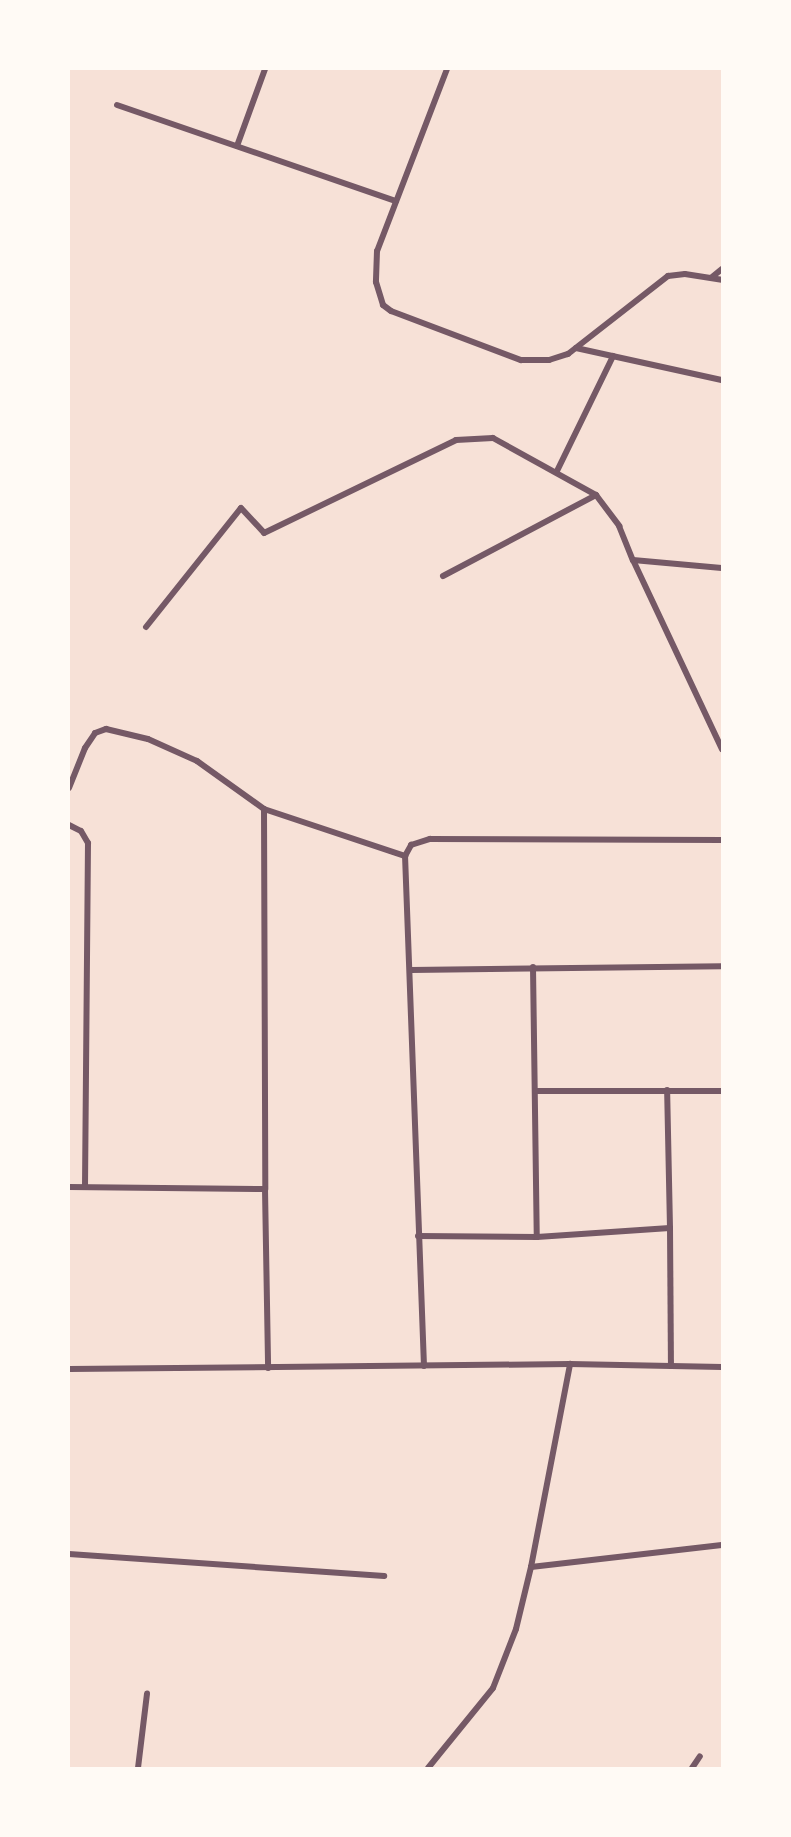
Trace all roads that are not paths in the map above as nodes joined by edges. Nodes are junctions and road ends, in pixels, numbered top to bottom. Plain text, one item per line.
1 (265, 69) edge
2 (447, 69) edge
3 (117, 105) dead end
4 (237, 146) junction
5 (396, 201) junction
6 (722, 268) edge
7 (712, 277) junction
8 (722, 280) edge
9 (576, 348) junction
10 (613, 356) junction
11 (722, 380) edge
12 (557, 471) junction
13 (596, 495) junction
14 (633, 560) junction
15 (722, 568) edge
16 (443, 576) dead end
17 (146, 627) dead end
18 (722, 749) edge
19 (69, 788) edge
20 (264, 808) junction
21 (69, 825) edge
22 (722, 840) edge
23 (405, 856) junction
24 (722, 966) edge
25 (533, 967) junction
26 (411, 970) junction
27 (667, 1090) junction
28 (536, 1091) junction
29 (722, 1091) edge
30 (69, 1187) edge
31 (85, 1187) junction
32 (265, 1189) junction
33 (670, 1228) junction
34 (418, 1236) junction
35 (537, 1237) junction
36 (570, 1364) junction
37 (424, 1366) junction
38 (671, 1366) junction
39 (722, 1367) edge
40 (268, 1368) junction
41 (69, 1369) edge
42 (722, 1545) edge
43 (69, 1554) edge
44 (531, 1567) junction
45 (384, 1576) dead end
46 (147, 1694) dead end
47 (700, 1756) dead end
48 (138, 1768) edge
49 (428, 1768) edge
50 (692, 1768) edge

1 - 4 street
2 - 5 street
3 - 4 street
4 - 5 street
5 - 9 street
6 - 7 street
7 - 8 street
7 - 9 street
9 - 10 street
10 - 11 street
10 - 12 street
12 - 13 street
12 - 17 street
13 - 14 street
13 - 16 street
14 - 15 street
14 - 18 street
19 - 20 street
20 - 23 street
20 - 32 street
21 - 31 street
22 - 23 street
23 - 26 street
24 - 25 street
25 - 26 street
25 - 28 street
26 - 34 street
27 - 28 street
27 - 29 street
27 - 33 street
28 - 35 street
30 - 31 street
31 - 32 street
32 - 40 street
33 - 35 street
33 - 38 street
34 - 35 street
34 - 37 street
36 - 37 street
36 - 38 street
36 - 44 street
37 - 40 street
38 - 39 street
40 - 41 street
42 - 44 street
43 - 45 street
44 - 49 street
46 - 48 street
47 - 50 street

